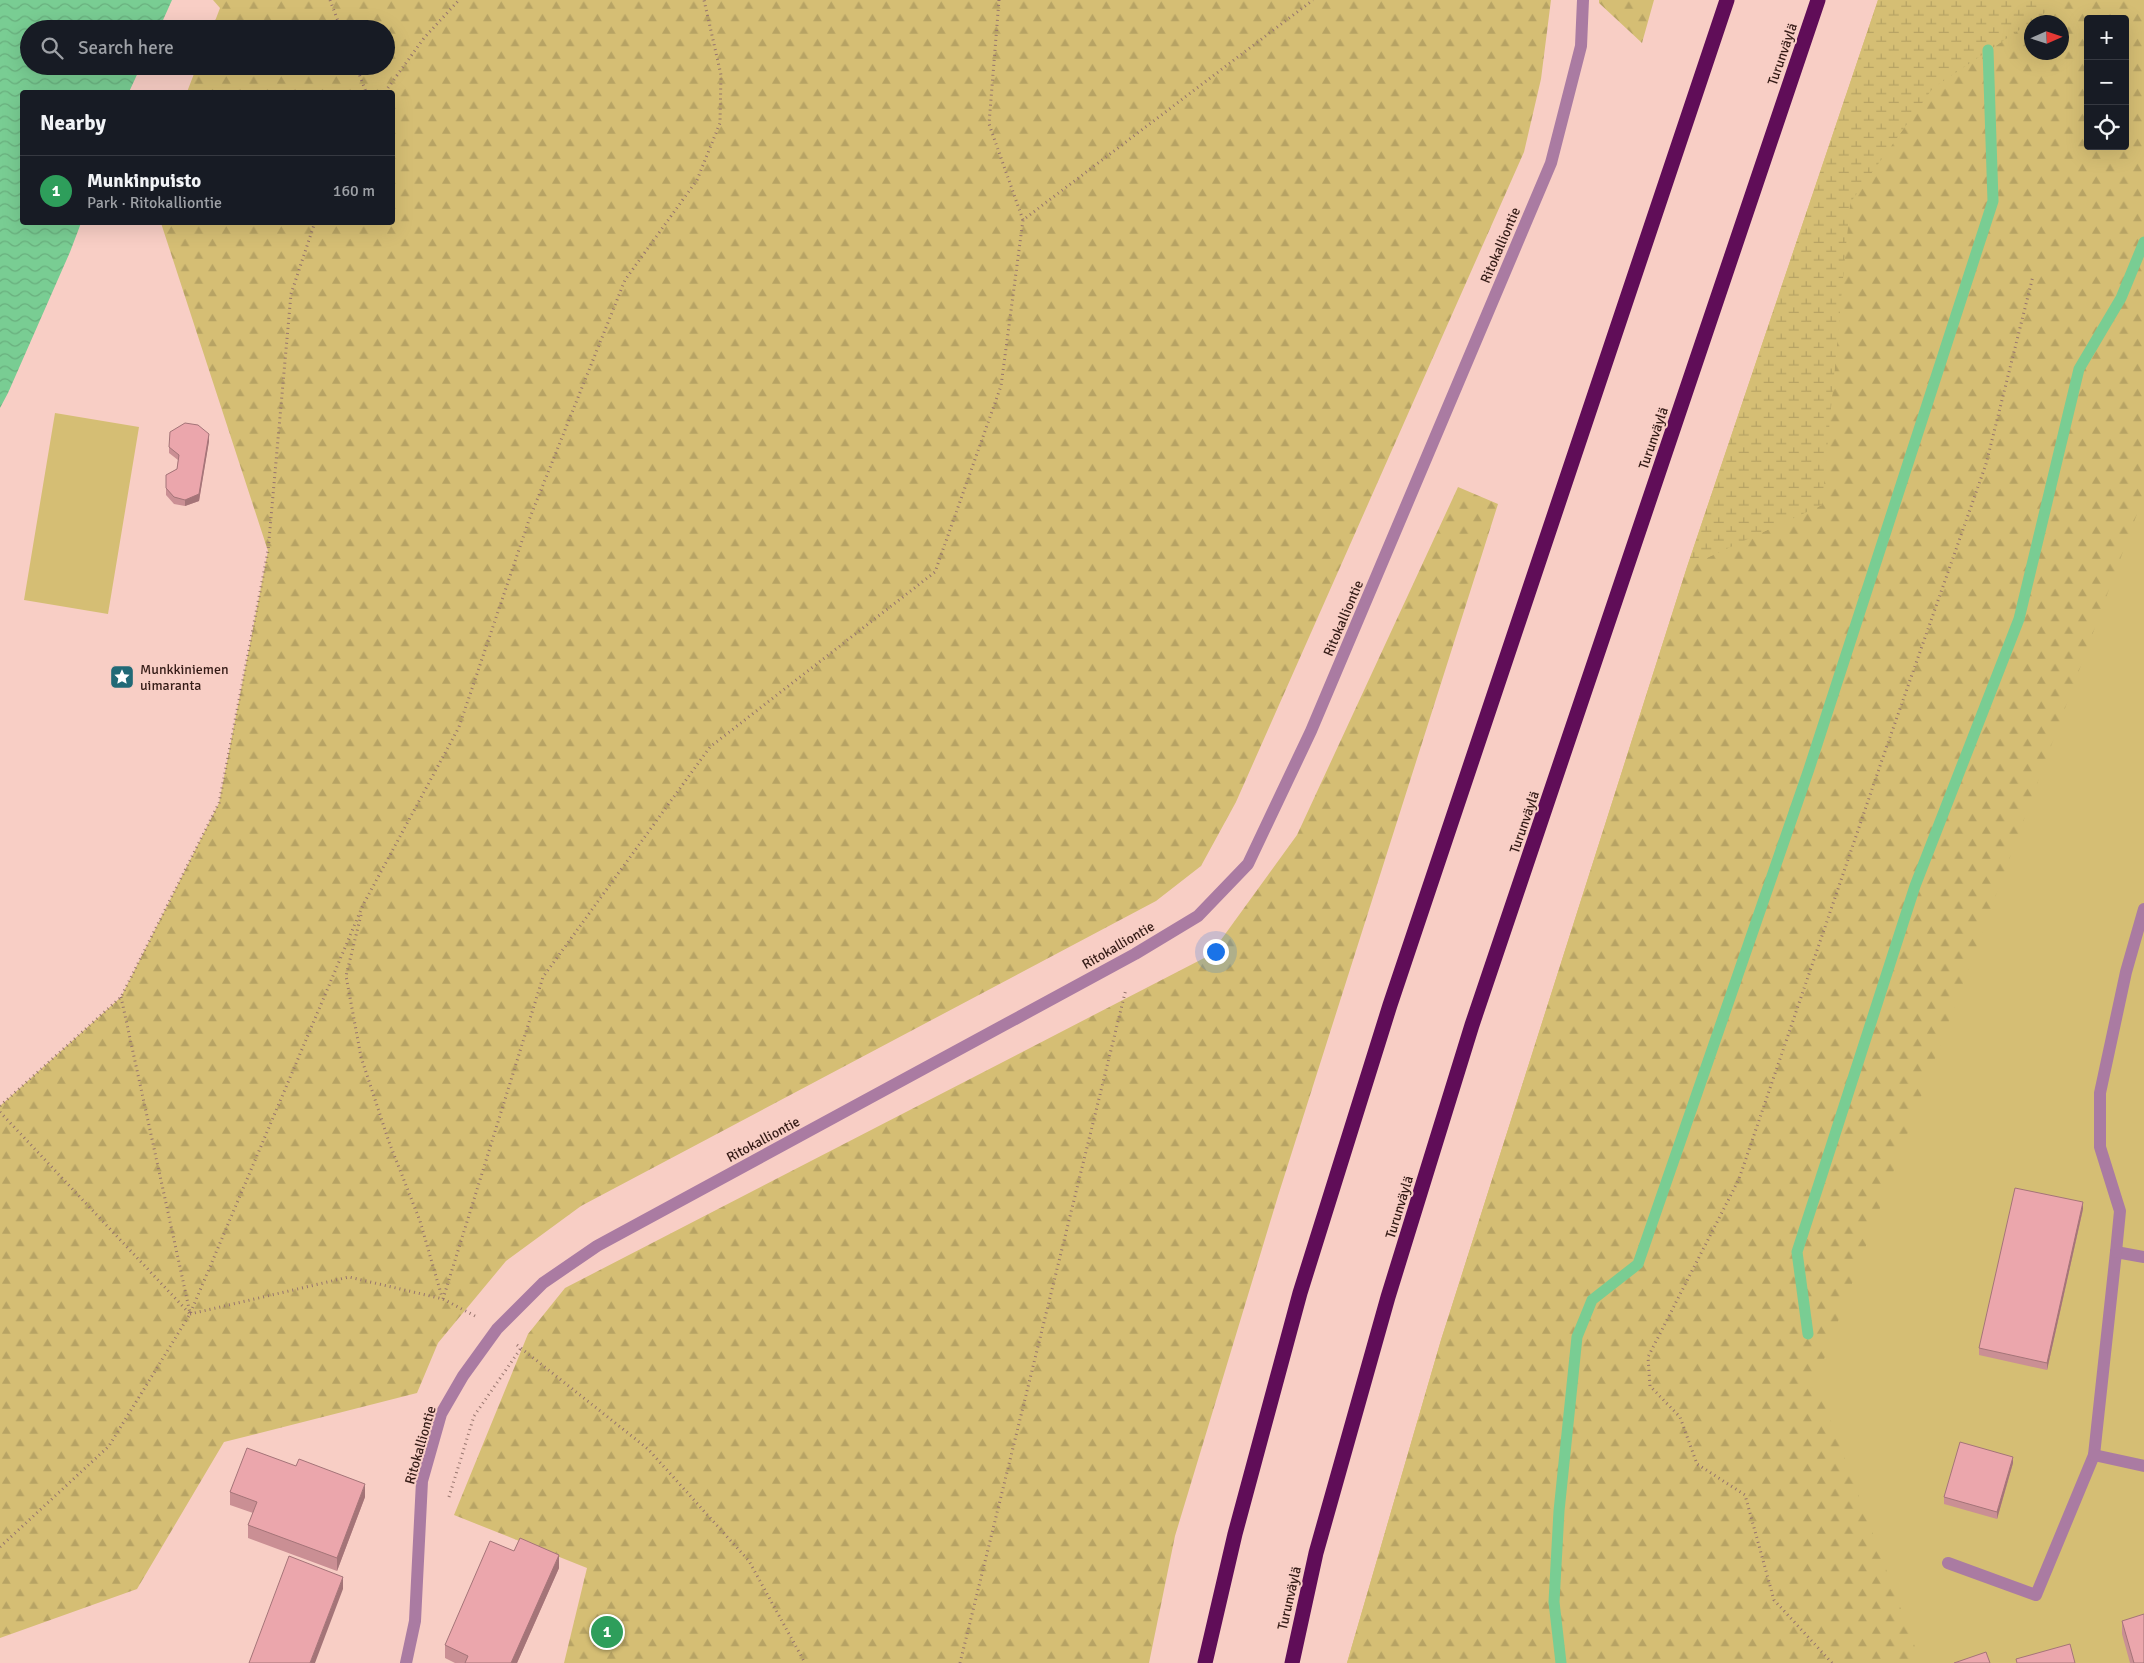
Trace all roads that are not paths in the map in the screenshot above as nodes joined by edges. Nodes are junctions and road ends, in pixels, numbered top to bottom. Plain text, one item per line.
1 (1583, 0) edge
2 (1727, 0) edge
3 (1818, 0) edge
4 (2144, 909) edge
5 (2116, 1252) junction
6 (2144, 1256) edge
7 (2094, 1455) junction
8 (2144, 1466) edge
9 (1948, 1563) dead end
10 (406, 1663) edge
11 (1205, 1663) edge
12 (1292, 1663) edge

1 - 10 street, Ritokalliontie
2 - 11 highway
3 - 12 highway, Turunväylä
4 - 5 street
5 - 6 street
5 - 7 street
7 - 8 street
7 - 9 street

